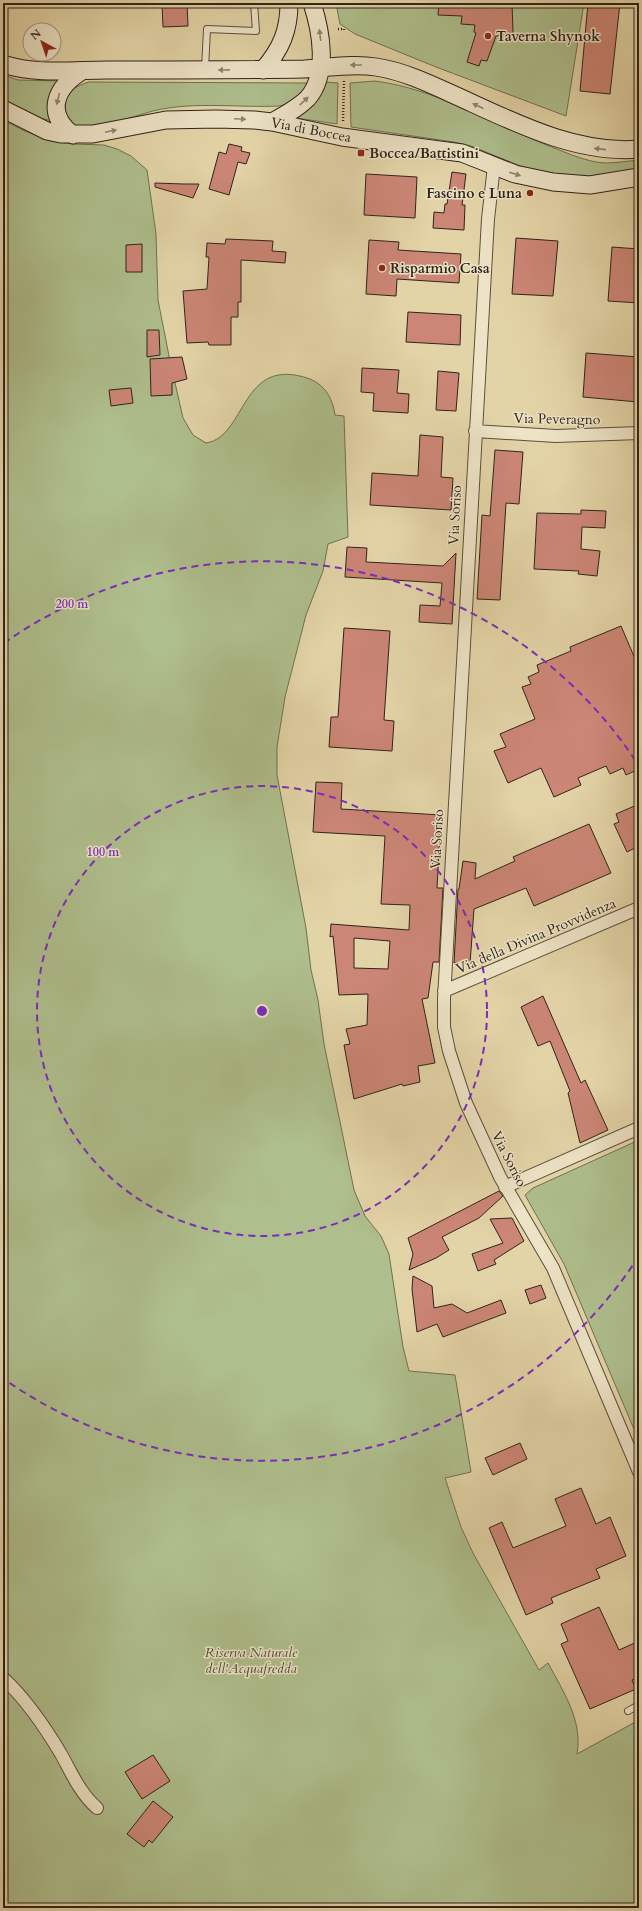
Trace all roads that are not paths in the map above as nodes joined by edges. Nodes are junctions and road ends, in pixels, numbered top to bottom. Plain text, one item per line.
1 (254, 3) edge
2 (289, 3) edge
3 (312, 3) edge
4 (3, 64) edge
5 (320, 68) junction
6 (205, 70) junction
7 (263, 70) junction
8 (82, 71) junction
9 (3, 109) edge
10 (272, 122) junction
11 (73, 135) junction
12 (639, 149) edge
13 (494, 166) junction
14 (639, 177) edge
15 (475, 431) junction
16 (639, 433) edge
17 (639, 908) edge
18 (444, 991) junction
19 (639, 1128) edge
20 (505, 1187) junction
21 (639, 1472) edge
22 (3, 1678) edge
23 (639, 1705) edge
24 (628, 1711) dead end
25 (97, 1808) dead end

1 - 6 lane
2 - 7 main road
5 -> 3 main road
4 - 8 main road
5 - 7 main road
10 -> 5 main road
12 -> 5 main road
7 -> 6 main road
6 - 8 main road
8 -> 11 main road
9 - 11 main road, Via di Boccea
11 -> 10 main road, Via di Boccea
10 - 13 main road, Via di Boccea
13 -> 14 main road, Via di Boccea
13 - 15 street, Via Soriso
15 - 16 street, Via Peveragno
15 - 18 street, Via Soriso
17 - 18 street, Via della Divina Provvidenza
18 - 20 street, Via Soriso
19 - 20 street
20 - 21 street, Via Soriso
22 - 25 street
23 - 24 lane

